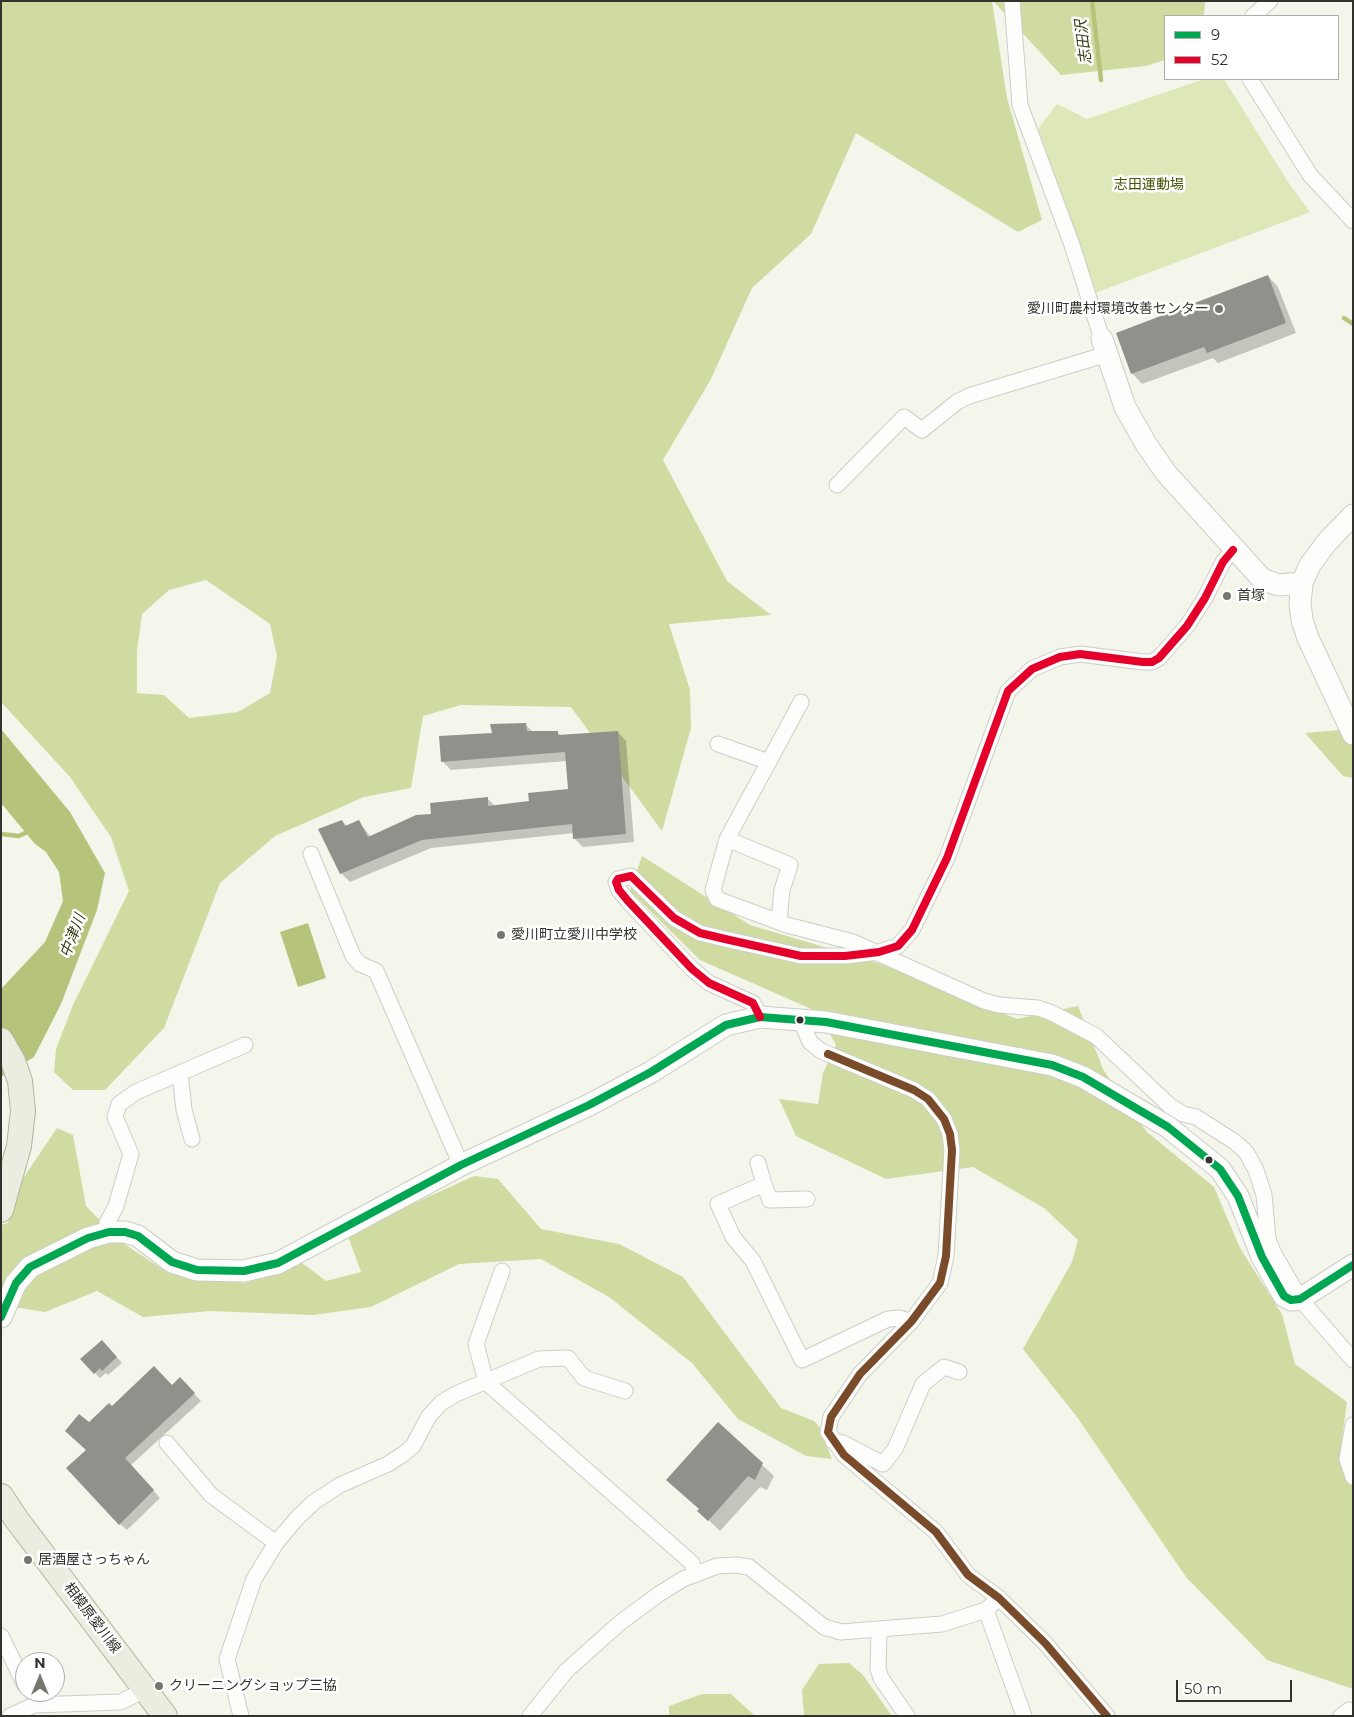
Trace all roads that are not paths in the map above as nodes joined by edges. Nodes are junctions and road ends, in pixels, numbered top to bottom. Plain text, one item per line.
1 (1012, 1) edge
2 (1270, 1) edge
3 (1254, 15) edge
4 (1251, 80) edge
5 (1353, 221) edge
6 (1104, 347) junction
7 (837, 485) dead end
8 (1353, 515) edge
9 (1233, 550) junction
10 (1302, 583) junction
11 (801, 702) dead end
12 (1353, 734) edge
13 (718, 744) dead end
14 (769, 762) junction
15 (727, 839) junction
16 (311, 854) dead end
17 (779, 921) junction
18 (879, 952) junction
19 (760, 1017) junction
20 (800, 1018) junction
21 (1, 1040) edge
22 (245, 1045) dead end
23 (180, 1073) junction
24 (192, 1139) dead end
25 (758, 1163) dead end
26 (461, 1165) junction
27 (764, 1184) junction
28 (806, 1200) dead end
29 (1, 1210) edge
30 (109, 1232) junction
31 (1353, 1265) edge
32 (502, 1271) dead end
33 (1300, 1299) junction
34 (1, 1318) edge
35 (911, 1322) junction
36 (1353, 1360) edge
37 (960, 1372) dead end
38 (486, 1382) junction
39 (625, 1391) dead end
40 (1353, 1425) edge
41 (833, 1441) junction
42 (167, 1443) dead end
43 (1353, 1477) edge
44 (1, 1496) edge
45 (276, 1543) junction
46 (694, 1575) junction
47 (999, 1598) junction
48 (986, 1610) junction
49 (878, 1631) junction
50 (1, 1636) edge
51 (15, 1665) edge
52 (146, 1689) junction
53 (26, 1702) edge
54 (47, 1702) edge
55 (74, 1709) edge
56 (10, 1716) edge
57 (165, 1716) edge
58 (241, 1716) edge
59 (530, 1716) edge
60 (907, 1716) edge
61 (1024, 1716) edge
62 (1107, 1716) edge

1 - 6 street
2 - 3 street
4 - 5 street
6 - 7 street
6 - 9 street
8 - 10 street
9 - 10 street
9 - 18 street
10 - 12 street
11 - 14 street
13 - 14 street
14 - 15 street
15 - 17 street
15 - 17 street
16 - 26 street
17 - 18 street
18 - 19 street
18 - 33 street
19 - 20 street
19 - 26 street
20 - 33 street
20 - 35 street
21 - 29 main road
22 - 23 street
23 - 24 street
23 - 30 street
25 - 27 street
26 - 30 street
27 - 28 street
27 - 35 street
30 - 34 street
31 - 33 street
32 - 38 street
33 - 36 street
35 - 41 street
37 - 41 street
38 - 39 street
38 - 45 street
38 - 46 street
40 - 43 street
41 - 47 street
42 - 45 street
44 - 52 main road, 相模原愛川線
45 - 58 street
46 - 49 street
46 - 59 street
47 - 48 street
47 - 62 street
48 - 49 street
48 - 61 street
49 - 60 street
50 - 51 street
52 - 55 street
52 - 57 main road, 相模原愛川線
53 - 56 street
54 - 55 street

